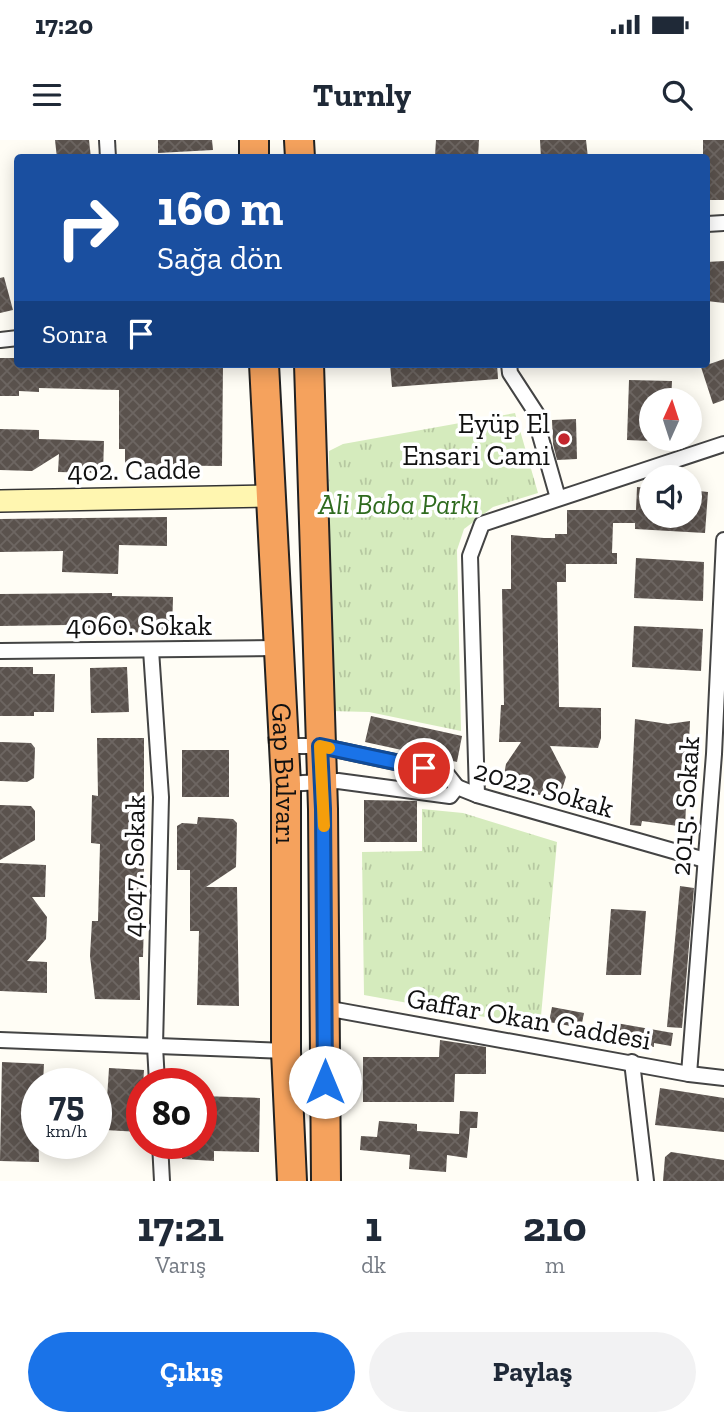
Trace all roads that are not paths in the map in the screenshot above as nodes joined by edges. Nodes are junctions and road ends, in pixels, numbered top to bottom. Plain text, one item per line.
1 (264, 368) edge
2 (309, 368) edge
3 (509, 368) edge
4 (724, 444) edge
5 (268, 496) junction
6 (558, 498) junction
7 (0, 501) edge
8 (724, 540) edge
9 (279, 648) junction
10 (151, 650) junction
11 (0, 651) edge
12 (284, 746) junction
13 (320, 746) junction
14 (321, 782) junction
15 (286, 783) junction
16 (457, 787) junction
17 (477, 795) junction
18 (705, 860) junction
19 (325, 1008) junction
20 (0, 1040) edge
21 (155, 1046) junction
22 (286, 1051) junction
23 (632, 1062) junction
24 (156, 1068) edge
25 (689, 1074) junction
26 (724, 1078) edge
27 (161, 1159) edge
28 (162, 1181) edge
29 (292, 1181) edge
30 (326, 1181) edge
31 (646, 1181) edge

1 - 5 highway, Gap Bulvarı
2 - 13 highway, Gap Bulvarı
3 - 6 street
4 - 6 street
5 - 7 street, 402. Cadde
5 - 9 highway, Gap Bulvarı
6 - 17 street
8 - 18 street, 2015. Sokak
9 - 10 street, 4060. Sokak
9 - 12 highway, Gap Bulvarı
10 - 11 street, 4060. Sokak
10 - 21 street, 4047. Sokak
12 - 13 street
12 - 15 highway, Gap Bulvarı
13 - 14 highway, Gap Bulvarı
13 - 16 street
14 - 15 street, 2022. Sokak
14 - 16 street, 2022. Sokak
14 - 19 highway, Gap Bulvarı
15 - 22 highway, Gap Bulvarı
16 - 17 street, 2022. Sokak
17 - 18 street, 2022. Sokak
18 - 25 street, 2015. Sokak
19 - 23 street, Gaffar Okan Caddesi
19 - 30 highway, Gap Bulvarı
20 - 21 street
21 - 22 street
21 - 24 street, 4047. Sokak
22 - 29 highway, Gap Bulvarı
23 - 25 street, Gaffar Okan Caddesi
23 - 31 street
25 - 26 street, Gaffar Okan Caddesi
27 - 28 street

